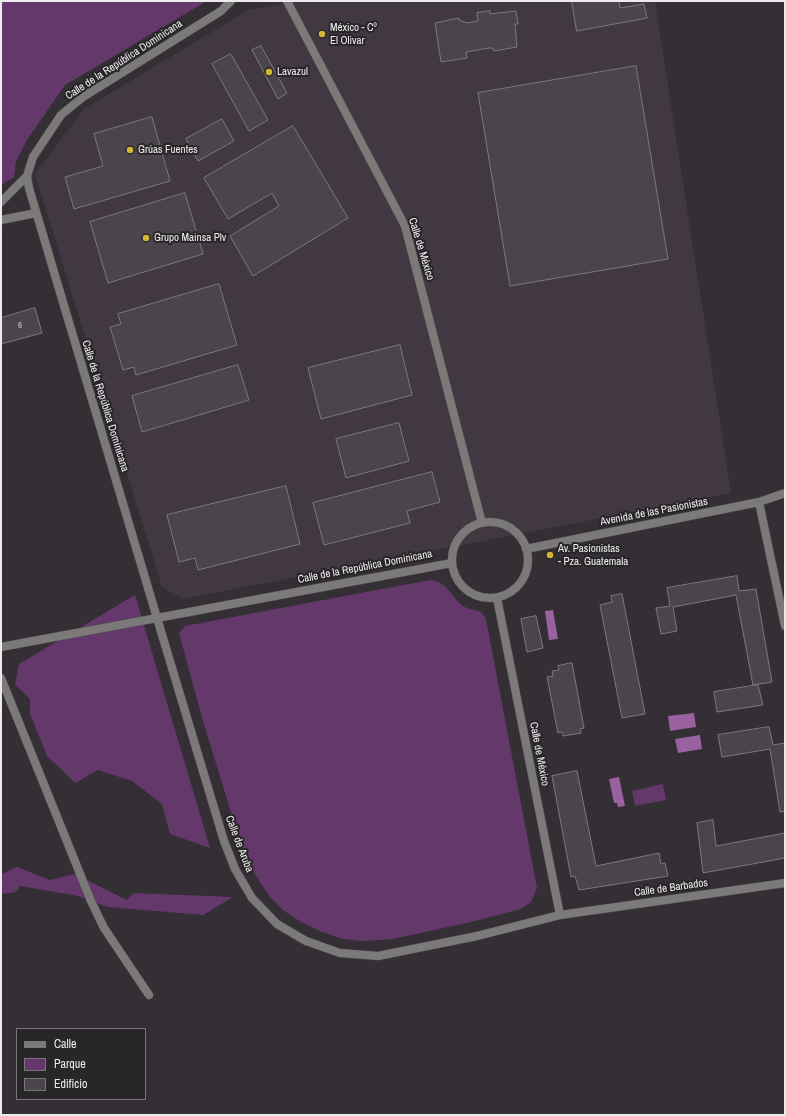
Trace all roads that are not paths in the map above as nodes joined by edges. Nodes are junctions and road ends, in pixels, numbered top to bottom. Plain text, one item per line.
1 (231, 1) edge
2 (287, 1) edge
3 (27, 176) junction
4 (1, 202) edge
5 (36, 213) junction
6 (1, 220) edge
7 (785, 493) edge
8 (759, 502) junction
9 (482, 523) junction
10 (526, 549) junction
11 (452, 564) junction
12 (497, 598) junction
13 (157, 618) junction
14 (785, 626) edge
15 (1, 647) edge
16 (1, 678) edge
17 (785, 883) edge
18 (560, 915) junction
19 (149, 995) dead end

1 - 3 street, Calle de la República Dominicana
2 - 9 street, Calle de México
3 - 4 street
3 - 5 street, Calle de la República Dominicana
5 - 6 street
5 - 13 street, Calle de la República Dominicana
7 - 8 street, Avenida de las Pasionistas
8 - 10 street, Avenida de las Pasionistas
8 - 14 street
9 - 10 street
9 - 11 street
10 - 12 street
11 - 12 street
11 - 13 street, Calle de la República Dominicana
12 - 18 street, Calle de México
13 - 15 street
13 - 18 street, Calle de Aruba
16 - 19 street
17 - 18 street, Calle de Barbados

